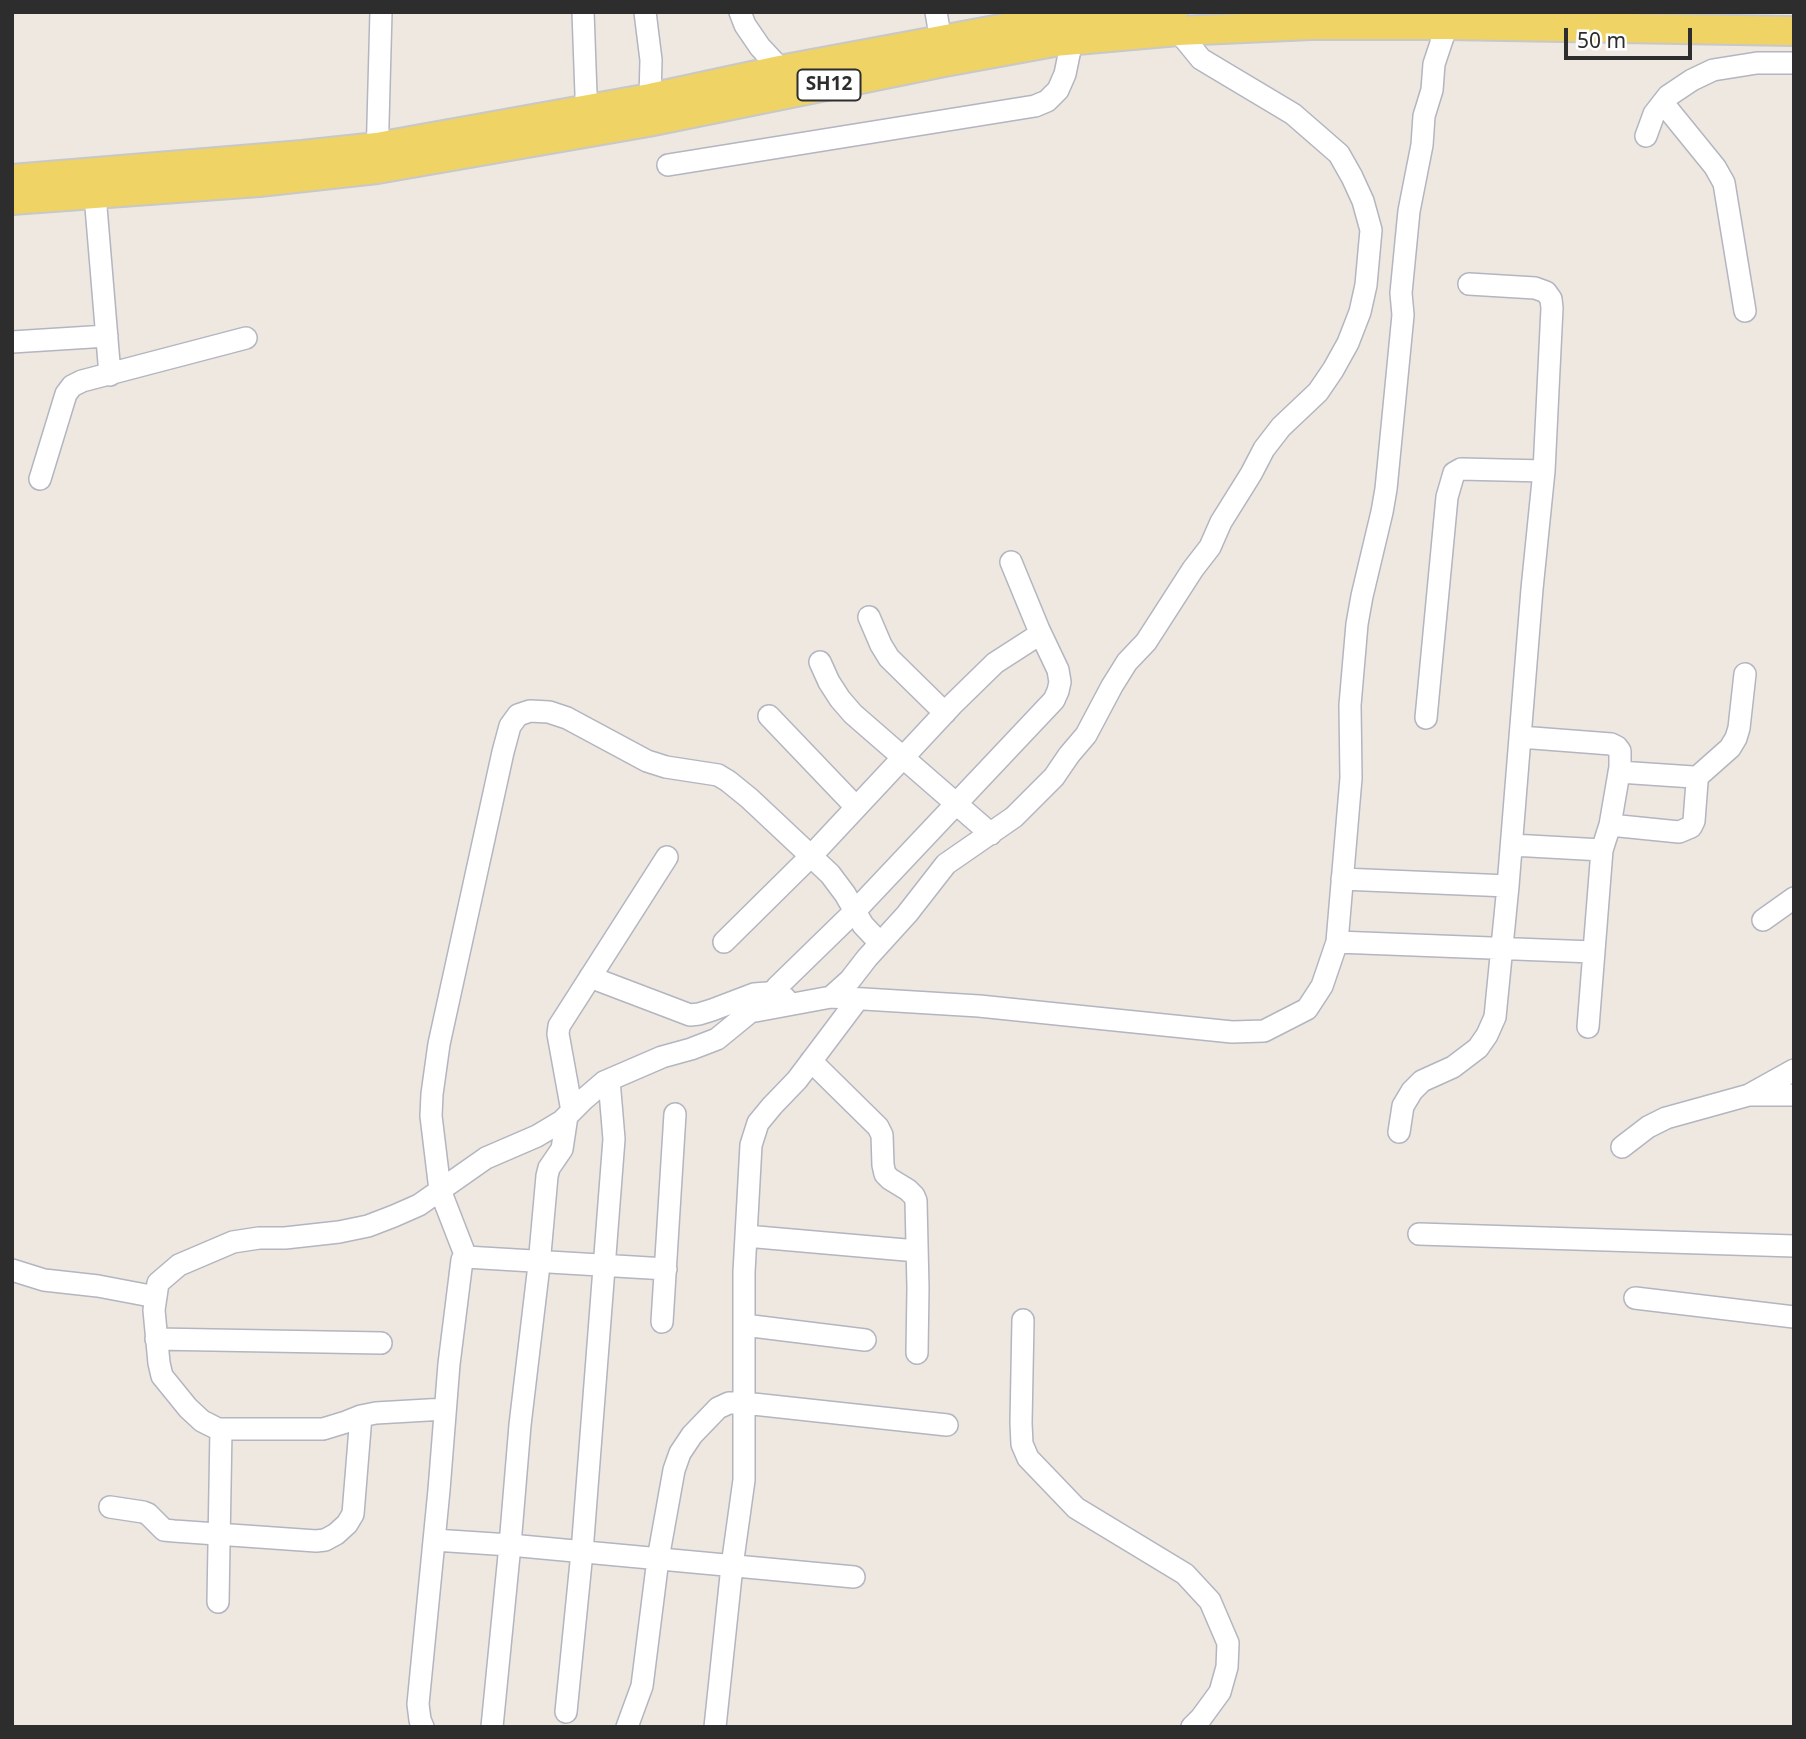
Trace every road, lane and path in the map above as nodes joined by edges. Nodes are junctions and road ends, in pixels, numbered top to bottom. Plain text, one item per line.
1 (381, 12) edge
2 (583, 12) edge
3 (645, 12) edge
4 (740, 12) edge
5 (936, 12) edge
6 (1575, 20) edge
7 (1175, 21) edge
8 (1644, 23) edge
9 (1447, 25) junction
10 (1056, 28) edge
11 (1787, 31) edge
12 (942, 51) junction
13 (1794, 63) edge
14 (780, 70) junction
15 (650, 98) junction
16 (1663, 103) junction
17 (587, 121) junction
18 (1646, 136) dead end
19 (377, 158) junction
20 (668, 165) dead end
21 (12, 179) edge
22 (95, 195) junction
23 (12, 200) edge
24 (1469, 284) dead end
25 (1745, 311) dead end
26 (107, 336) junction
27 (246, 338) dead end
28 (12, 342) edge
29 (110, 375) junction
30 (1544, 471) junction
31 (40, 479) dead end
32 (1011, 562) dead end
33 (869, 617) dead end
34 (1040, 634) junction
35 (820, 662) dead end
36 (1745, 674) dead end
37 (944, 713) junction
38 (769, 716) dead end
39 (1426, 718) dead end
40 (1520, 737) junction
41 (903, 757) junction
42 (1619, 772) junction
43 (1695, 779) junction
44 (957, 803) junction
45 (856, 807) junction
46 (1610, 825) junction
47 (991, 834) junction
48 (1512, 845) junction
49 (1602, 850) junction
50 (811, 856) junction
51 (667, 857) dead end
52 (1342, 879) junction
53 (1508, 886) junction
54 (1794, 898) edge
55 (854, 912) junction
56 (1763, 920) dead end
57 (724, 942) dead end
58 (1337, 942) junction
59 (880, 943) junction
60 (1502, 948) junction
61 (1593, 952) junction
62 (590, 977) junction
63 (772, 994) junction
64 (831, 997) junction
65 (858, 999) junction
66 (800, 1003) junction
67 (1588, 1027) dead end
68 (811, 1061) junction
69 (1794, 1070) edge
70 (609, 1080) junction
71 (1749, 1095) junction
72 (1794, 1095) edge
73 (570, 1113) junction
74 (675, 1114) dead end
75 (1399, 1132) dead end
76 (1622, 1147) dead end
77 (440, 1190) junction
78 (1419, 1234) dead end
79 (746, 1236) junction
80 (1794, 1246) edge
81 (917, 1251) junction
82 (466, 1257) junction
83 (540, 1261) junction
84 (605, 1266) junction
85 (666, 1269) junction
86 (12, 1270) edge
87 (156, 1297) junction
88 (1635, 1297) dead end
89 (1794, 1318) edge
90 (1023, 1320) dead end
91 (662, 1322) dead end
92 (744, 1325) junction
93 (156, 1339) junction
94 (864, 1340) dead end
95 (381, 1343) dead end
96 (917, 1353) dead end
97 (744, 1403) junction
98 (445, 1409) junction
99 (361, 1416) junction
100 (947, 1424) dead end
101 (221, 1429) junction
102 (110, 1507) dead end
103 (219, 1535) junction
104 (434, 1540) junction
105 (510, 1545) junction
106 (583, 1552) junction
107 (657, 1559) junction
108 (732, 1566) junction
109 (854, 1577) dead end
110 (218, 1602) dead end
111 (566, 1712) dead end
112 (423, 1727) edge
113 (492, 1727) edge
114 (627, 1727) edge
115 (715, 1727) edge
116 (1192, 1727) edge

1 - 19 street
2 - 17 street
3 - 15 street
4 - 14 street
5 - 12 street
6 - 8 main road, SH12
6 - 9 main road, SH12
7 - 9 main road, SH12
7 - 10 main road, SH12
7 - 47 street
8 - 11 main road, SH12
9 - 52 street
10 - 12 main road, SH12
10 - 20 street
12 - 14 main road
12 - 17 main road, SH12
13 - 16 street
14 - 15 main road
15 - 17 main road
16 - 18 street
16 - 25 street
17 - 19 main road, SH12
19 - 21 main road
19 - 22 main road, SH12
22 - 23 main road, SH12
22 - 26 street
24 - 30 street
26 - 28 street
26 - 29 street
27 - 29 street
29 - 31 street
30 - 39 street
30 - 40 street
32 - 34 street
33 - 37 street
34 - 37 street
34 - 44 street
35 - 41 street
36 - 43 street
37 - 41 street
38 - 45 street
40 - 42 street
40 - 48 street
41 - 44 street
41 - 45 street
42 - 43 street
42 - 46 street
43 - 46 street
44 - 47 street
44 - 55 street
45 - 50 street
46 - 49 street
47 - 59 street
48 - 49 street
48 - 53 street
49 - 61 street
50 - 55 street
50 - 57 street
50 - 77 street
51 - 62 street
52 - 53 street
52 - 58 street
53 - 60 street
54 - 56 street
55 - 59 street
55 - 63 street
58 - 60 street
58 - 65 street
59 - 64 street
60 - 61 street
60 - 75 street
61 - 67 street
62 - 63 street
62 - 73 street
63 - 66 street
64 - 65 street
64 - 66 street
65 - 68 street
66 - 70 street
68 - 79 street
68 - 81 street
69 - 71 street
70 - 73 street
70 - 84 street
71 - 72 street
71 - 76 street
73 - 77 street
73 - 83 street
74 - 85 street
77 - 82 street
77 - 87 street
78 - 80 street
79 - 81 street
79 - 92 street
81 - 96 street
82 - 83 street
82 - 98 street
83 - 84 street
83 - 105 street
84 - 85 street
84 - 106 street
85 - 91 street
86 - 87 street
87 - 93 street
88 - 89 street
90 - 116 street
92 - 94 street
92 - 97 street
93 - 95 street
93 - 101 street
97 - 100 street
97 - 107 street
97 - 108 street
98 - 99 street
98 - 104 street
99 - 101 street
99 - 103 street
101 - 103 street
102 - 103 street
103 - 110 street
104 - 105 street
104 - 112 street
105 - 106 street
105 - 113 street
106 - 107 street
106 - 111 street
107 - 108 street
107 - 114 street
108 - 109 street
108 - 115 street

